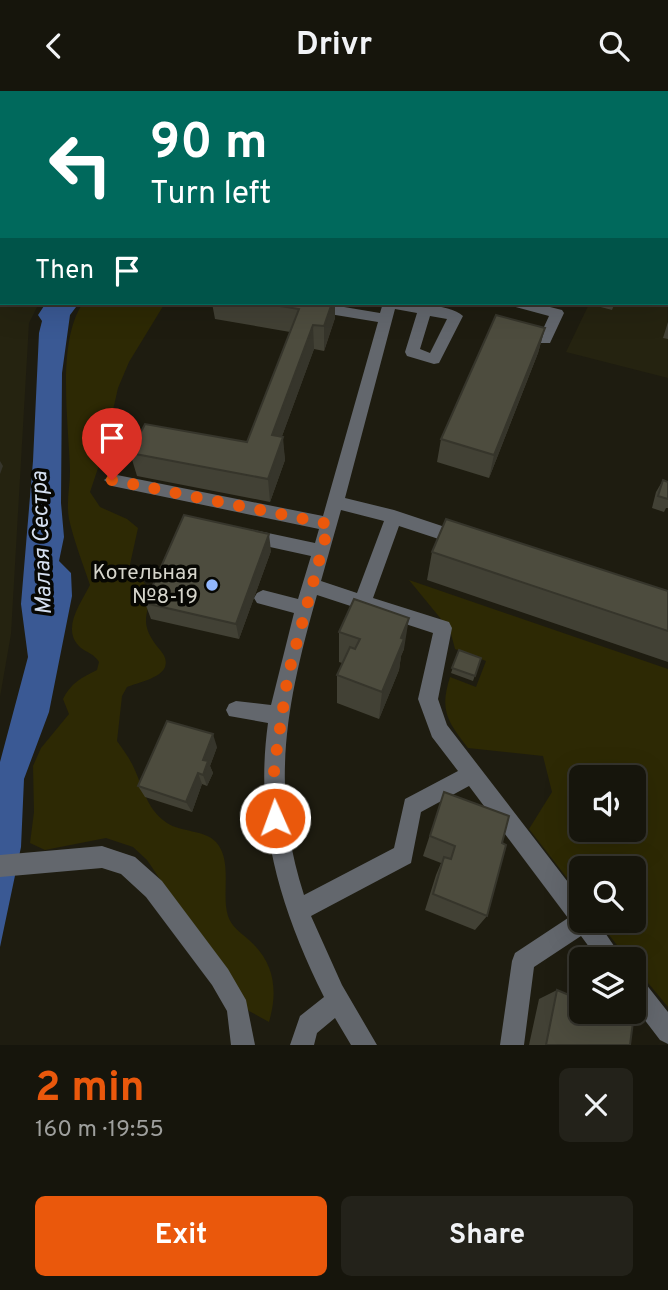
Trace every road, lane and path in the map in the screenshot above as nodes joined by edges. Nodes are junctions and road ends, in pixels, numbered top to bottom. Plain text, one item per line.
1 (331, 305) edge
2 (525, 305) edge
3 (388, 308) edge
4 (434, 308) edge
5 (545, 340) edge
6 (112, 480) dead end
7 (335, 502) junction
8 (394, 517) junction
9 (329, 524) junction
10 (233, 533) edge
11 (485, 547) edge
12 (321, 551) junction
13 (312, 586) junction
14 (263, 598) dead end
15 (363, 601) junction
16 (305, 608) junction
17 (236, 710) dead end
18 (280, 715) junction
19 (472, 774) junction
20 (0, 866) edge
21 (569, 902) edge
22 (297, 911) junction
23 (569, 930) edge
24 (337, 1003) junction
25 (646, 1003) edge
26 (668, 1032) edge
27 (243, 1045) edge
28 (302, 1045) edge
29 (365, 1045) edge
30 (512, 1045) edge

1 - 3 street
2 - 5 street
3 - 4 street
3 - 7 street
6 - 9 street
7 - 8 street
7 - 9 street
8 - 11 street
8 - 15 street
9 - 12 street
10 - 12 street
12 - 13 street
13 - 15 street
13 - 16 street
14 - 16 street
15 - 19 street
16 - 18 street
17 - 18 street
18 - 22 street
19 - 21 street
19 - 22 street
20 - 27 street
22 - 24 street
23 - 30 street
24 - 28 street
24 - 29 street
25 - 26 street

